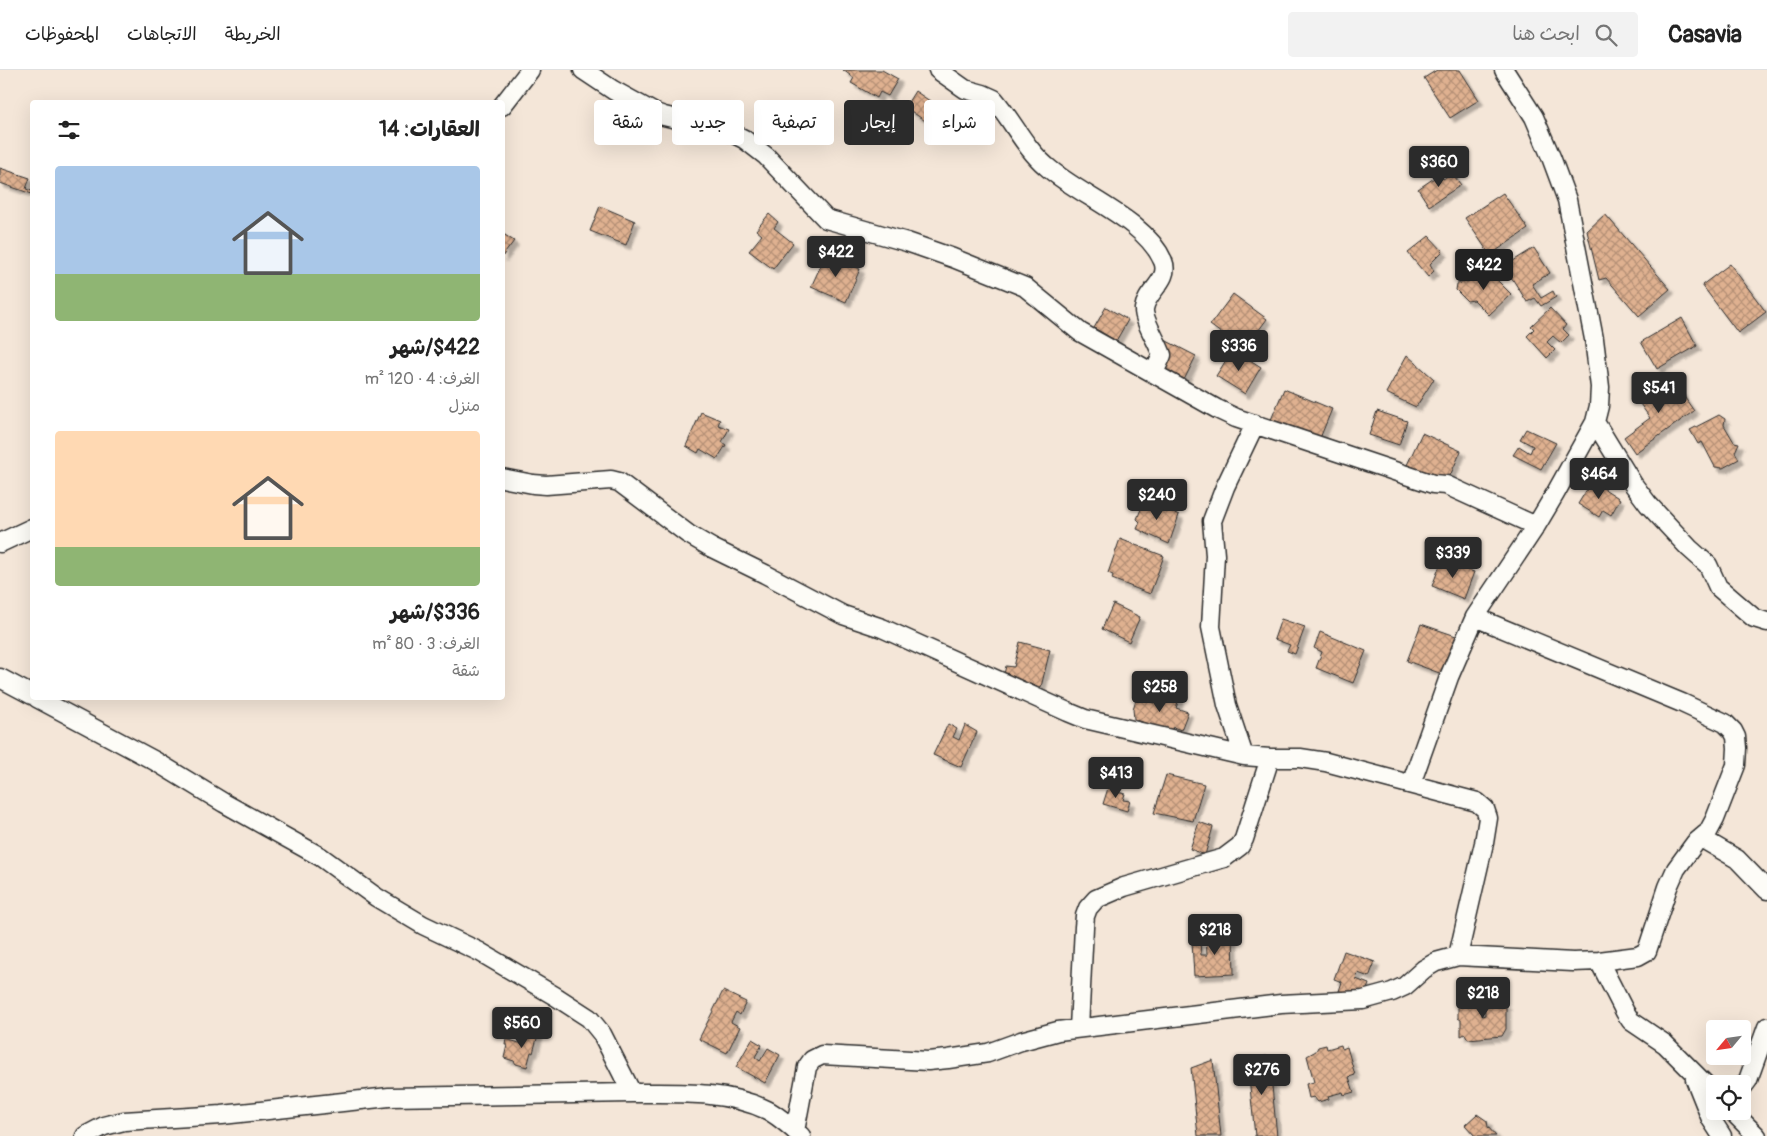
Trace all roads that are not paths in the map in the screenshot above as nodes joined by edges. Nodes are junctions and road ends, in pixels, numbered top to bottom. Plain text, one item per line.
1 (530, 70) edge
2 (583, 70) edge
3 (938, 70) edge
4 (1504, 70) edge
5 (505, 102) edge
6 (1154, 372) junction
7 (1595, 422) junction
8 (1254, 424) junction
9 (505, 478) edge
10 (1536, 526) junction
11 (30, 529) edge
12 (0, 543) edge
13 (1475, 617) junction
14 (1767, 622) edge
15 (0, 678) edge
16 (30, 694) edge
17 (41, 700) edge
18 (1244, 756) junction
19 (1270, 758) junction
20 (1411, 784) junction
21 (1701, 838) junction
22 (1767, 890) edge
23 (1458, 956) junction
24 (1599, 961) junction
25 (1767, 1027) edge
26 (1079, 1028) junction
27 (1692, 1072) junction
28 (1750, 1075) edge
29 (1706, 1085) edge
30 (632, 1093) junction
31 (1741, 1120) edge
32 (798, 1134) edge
33 (84, 1136) edge
34 (1722, 1136) edge
35 (1757, 1136) edge

1 - 5 street
2 - 6 street
3 - 6 street
4 - 7 street
6 - 8 street
7 - 10 street
7 - 14 street
8 - 10 street
8 - 18 street
9 - 18 street
10 - 13 street
11 - 12 street
13 - 20 street
13 - 21 street
15 - 16 street
17 - 30 street
18 - 19 street
19 - 20 street
19 - 26 street
20 - 23 street
21 - 22 street
21 - 24 street
23 - 24 street
23 - 26 street
24 - 27 street
25 - 28 street
26 - 32 street
27 - 29 street
27 - 34 street
30 - 32 street
30 - 33 street
31 - 35 street

